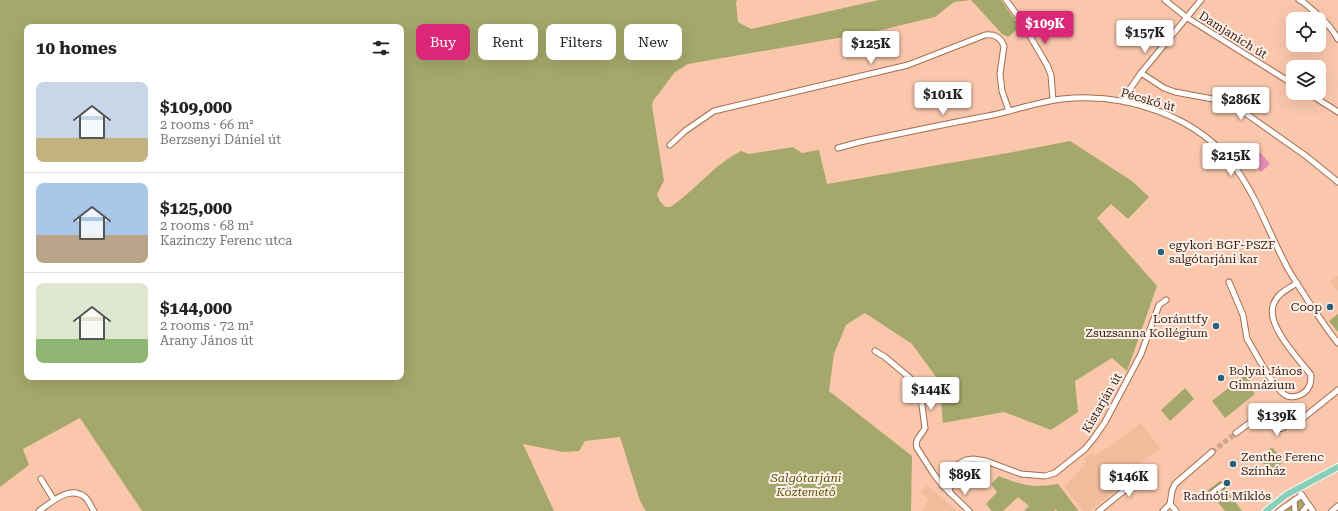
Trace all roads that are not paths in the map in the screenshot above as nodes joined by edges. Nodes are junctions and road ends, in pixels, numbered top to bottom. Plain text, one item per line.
1 (1006, 0) edge
2 (1165, 0) edge
3 (1201, 0) edge
4 (1301, 0) edge
5 (1186, 17) junction
6 (1338, 39) edge
7 (1142, 73) junction
8 (1286, 80) edge
9 (1053, 100) junction
10 (1319, 100) edge
11 (1125, 102) junction
12 (1009, 111) junction
13 (1338, 112) edge
14 (670, 145) dead end
15 (838, 148) dead end
16 (1338, 182) edge
17 (1229, 282) dead end
18 (1297, 283) junction
19 (1166, 300) dead end
20 (1338, 343) edge
21 (875, 351) dead end
22 (1338, 390) edge
23 (1266, 413) junction
24 (1294, 419) junction
25 (1236, 433) tunnel mouth
26 (1212, 452) tunnel mouth
27 (1338, 467) edge
28 (951, 472) junction
29 (1147, 472) dead end
30 (41, 479) dead end
31 (937, 479) junction
32 (1223, 485) dead end
33 (1297, 489) junction
34 (950, 493) junction
35 (1211, 494) dead end
36 (1302, 495) junction
37 (54, 500) junction
38 (1294, 500) junction
39 (1170, 504) junction
40 (1308, 505) junction
41 (1338, 506) edge
42 (39, 511) edge
43 (94, 511) edge
44 (969, 511) edge
45 (1099, 511) edge
46 (1163, 511) edge
47 (1176, 511) edge
48 (1266, 511) edge
49 (1280, 511) edge
50 (1295, 511) edge
51 (1303, 511) edge
52 (1313, 511) edge
53 (1332, 511) edge

1 - 9 street
2 - 5 street, Damjanich út
3 - 5 street
4 - 6 street
5 - 7 street
5 - 8 street, Damjanich út
7 - 11 street
7 - 16 street
9 - 11 street, Pécskő út
9 - 12 street, Pécskő út
10 - 13 street
11 - 18 street, Pécskő út
12 - 14 street
12 - 15 street, Pécskő út
17 - 18 street
18 - 20 street, Pécskő út
19 - 28 street, Kistarján út
21 - 31 street
22 - 24 street
23 - 24 street
23 - 24 street
23 - 25 street
26 - 39 street
27 - 33 main road
28 - 31 street, Kistarján út
28 - 34 street
29 - 45 street
30 - 37 street
31 - 34 street
32 - 35 street
33 - 36 street
33 - 48 main road
34 - 44 street
36 - 38 street
36 - 40 street
37 - 42 street
37 - 43 street
38 - 49 street
38 - 50 street
39 - 46 street
39 - 47 street
40 - 51 street
40 - 52 street
41 - 53 street

